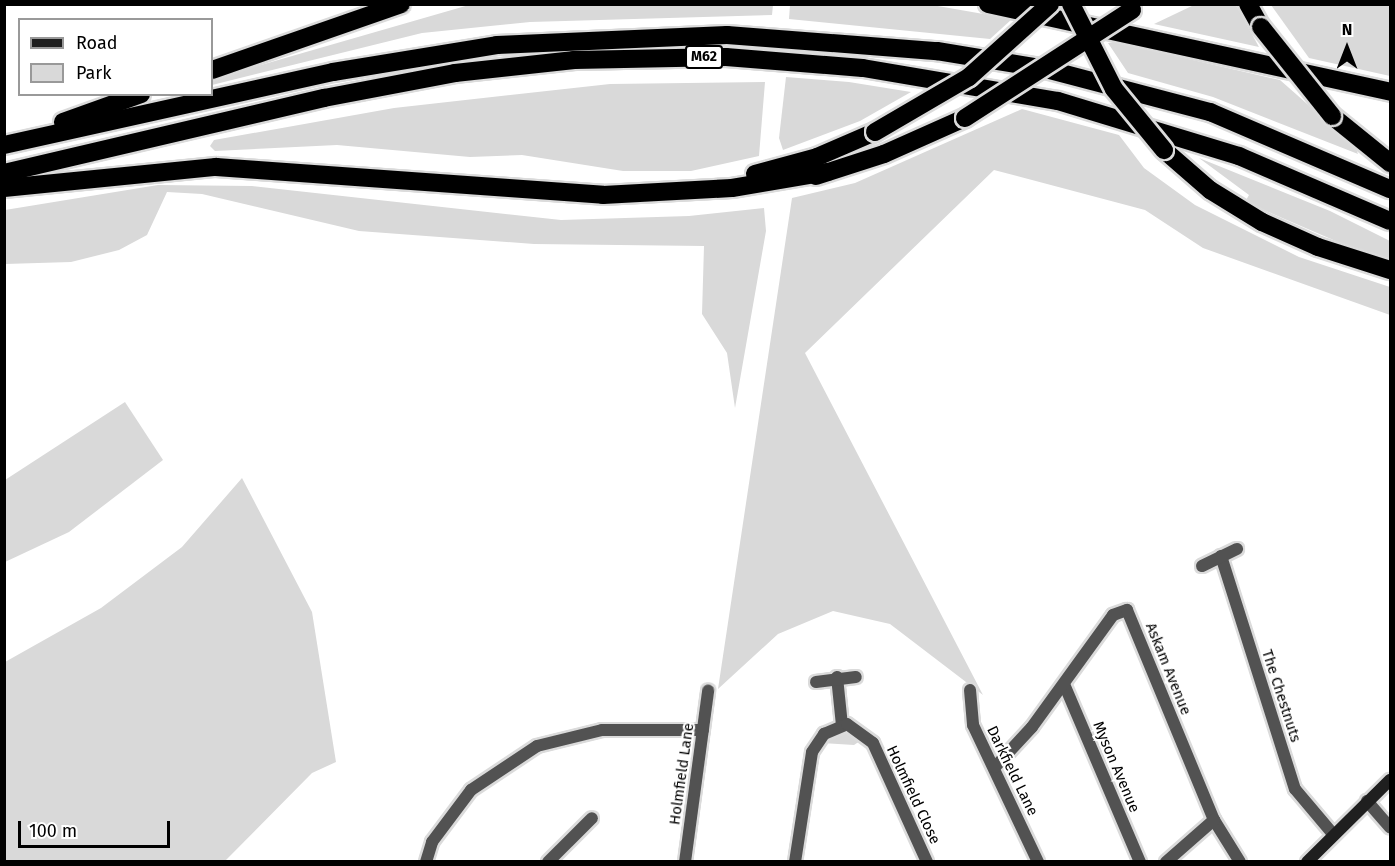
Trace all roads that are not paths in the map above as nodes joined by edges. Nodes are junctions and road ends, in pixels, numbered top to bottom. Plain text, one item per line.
1 (401, 4) edge
2 (988, 4) edge
3 (1050, 4) edge
4 (1071, 4) edge
5 (1144, 4) edge
6 (1248, 4) edge
7 (213, 70) edge
8 (1390, 92) edge
9 (135, 96) edge
10 (4, 143) edge
11 (1390, 163) edge
12 (828, 172) junction
13 (4, 173) edge
14 (315, 173) junction
15 (52, 183) junction
16 (4, 188) edge
17 (1390, 189) edge
18 (634, 194) junction
19 (4, 195) edge
20 (1390, 221) edge
21 (1390, 270) edge
22 (1237, 549) dead end
23 (1221, 556) junction
24 (1202, 566) dead end
25 (837, 677) junction
26 (856, 677) dead end
27 (816, 681) dead end
28 (1064, 684) junction
29 (970, 690) dead end
30 (708, 691) dead end
31 (842, 725) junction
32 (703, 730) junction
33 (995, 767) junction
34 (1390, 780) edge
35 (1367, 801) junction
36 (592, 818) dead end
37 (1214, 820) junction
38 (1390, 827) edge
39 (1333, 834) junction
40 (426, 861) edge
41 (548, 861) edge
42 (685, 861) edge
43 (795, 861) edge
44 (927, 861) edge
45 (1038, 861) edge
46 (1140, 861) edge
47 (1166, 861) edge
48 (1240, 861) edge
49 (1307, 861) edge

1 - 7 highway
2 - 8 highway
3 - 18 highway, bridge
4 - 21 highway, bridge
5 - 12 highway, bridge
6 - 11 highway, bridge
9 - 10 highway
10 - 17 highway, M62
12 - 14 highway
12 - 18 highway
13 - 20 highway, M62
14 - 15 highway
14 - 18 highway
15 - 16 highway
15 - 19 highway
22 - 23 street
23 - 24 street
23 - 39 street, The Chestnuts
25 - 26 street
25 - 27 street
25 - 31 street
28 - 33 street, Askam Avenue
28 - 37 street, Askam Avenue
28 - 46 street, Myson Avenue
29 - 33 street, Darkfield Lane
30 - 32 street, Holmfield Lane
31 - 43 street
31 - 44 street, Holmfield Close
32 - 40 street
32 - 42 street, Holmfield Lane
33 - 45 street, Darkfield Lane
34 - 35 street
35 - 38 street
35 - 39 street
36 - 41 street
37 - 47 street
37 - 48 street, Askam Avenue
39 - 49 street

